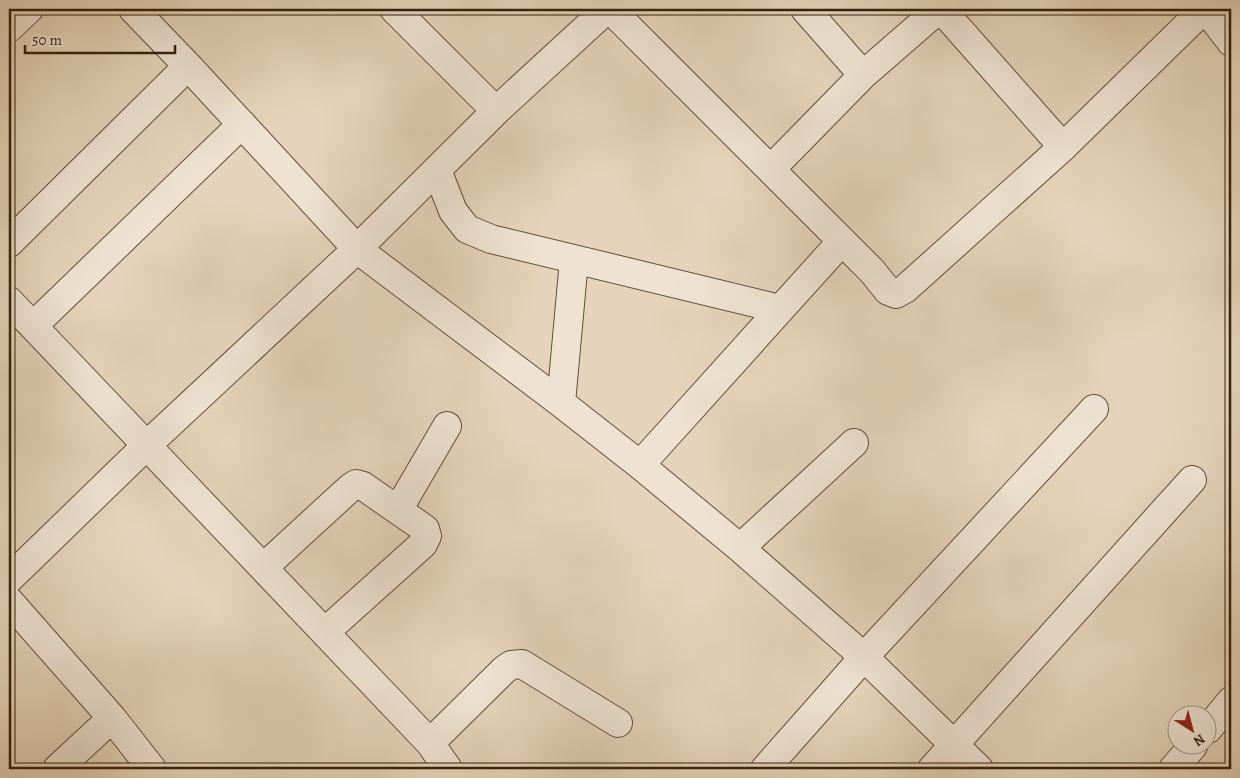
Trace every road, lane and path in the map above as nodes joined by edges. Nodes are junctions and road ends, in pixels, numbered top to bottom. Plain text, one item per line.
1 (29, 9) edge
2 (132, 9) edge
3 (394, 9) edge
4 (608, 9) edge
5 (805, 9) edge
6 (940, 9) edge
7 (1205, 9) edge
8 (9, 28) edge
9 (1231, 42) edge
10 (188, 66) junction
11 (863, 75) junction
12 (496, 111) junction
13 (242, 124) junction
14 (1063, 147) junction
15 (771, 169) junction
16 (437, 170) junction
17 (842, 241) junction
18 (9, 243) edge
19 (357, 249) junction
20 (574, 260) junction
21 (9, 301) edge
22 (780, 309) junction
23 (33, 326) junction
24 (561, 403) junction
25 (1094, 409) dead end
26 (447, 426) dead end
27 (854, 443) dead end
28 (146, 446) junction
29 (640, 465) junction
30 (1192, 480) dead end
31 (398, 510) junction
32 (740, 548) junction
33 (264, 567) junction
34 (9, 579) edge
35 (9, 600) edge
36 (325, 632) junction
37 (864, 657) junction
38 (1231, 701) edge
39 (1218, 716) edge
40 (112, 718) junction
41 (618, 723) dead end
42 (430, 743) junction
43 (955, 746) junction
44 (1184, 756) edge
45 (56, 769) edge
46 (152, 769) edge
47 (448, 769) edge
48 (765, 769) edge
49 (932, 769) edge
50 (979, 769) edge
51 (1173, 769) edge

1 - 8 street
2 - 10 street
3 - 12 street
4 - 12 street
4 - 15 street
5 - 11 street
6 - 11 street
6 - 14 street
7 - 9 street
7 - 14 street
10 - 13 street
10 - 18 street
11 - 15 street
12 - 16 street
13 - 19 street
13 - 23 street
14 - 17 street
15 - 17 street
16 - 19 street
16 - 20 street
17 - 22 street
19 - 24 street
19 - 28 street
20 - 22 street
20 - 24 street
21 - 23 street
22 - 29 street
23 - 28 street
24 - 29 street
25 - 37 street
26 - 31 street
27 - 32 street
28 - 33 street
28 - 34 street
29 - 32 street
30 - 43 street
31 - 33 street
31 - 36 street
32 - 37 street
33 - 36 street
35 - 40 street
36 - 42 street
37 - 43 street
37 - 48 street
38 - 39 street
40 - 45 street
40 - 46 street
41 - 42 street
42 - 47 street
43 - 49 street
43 - 50 street
44 - 51 street

